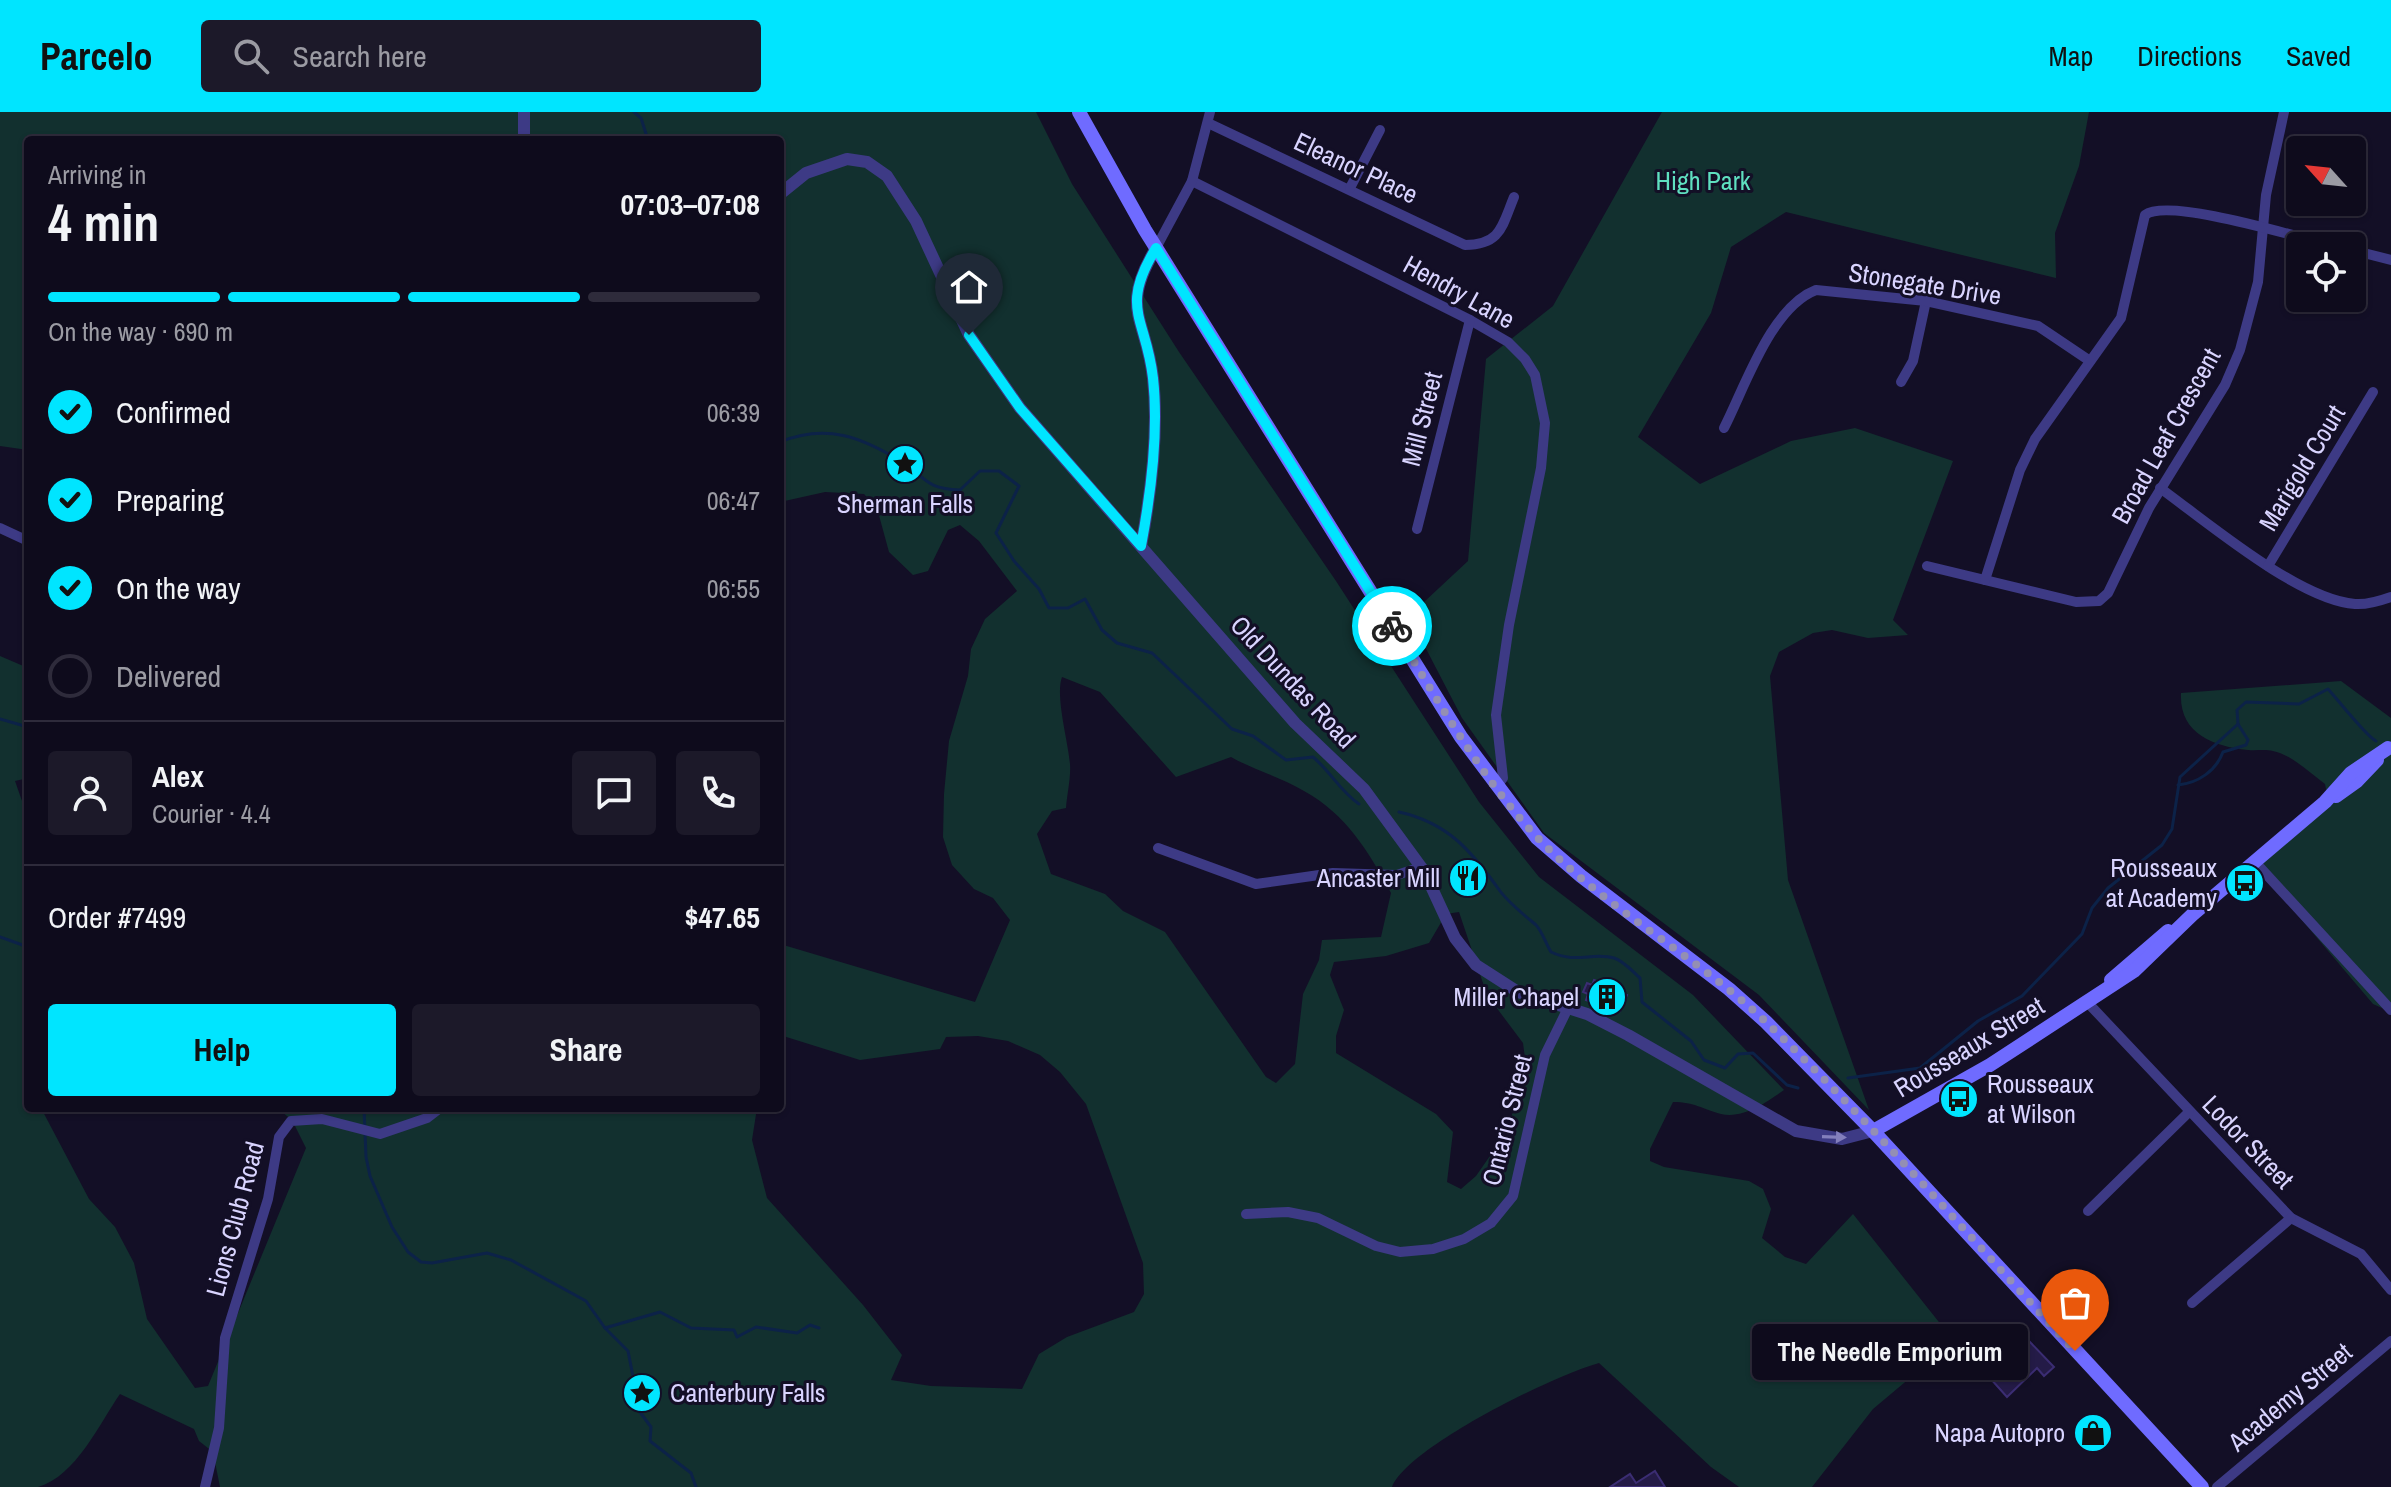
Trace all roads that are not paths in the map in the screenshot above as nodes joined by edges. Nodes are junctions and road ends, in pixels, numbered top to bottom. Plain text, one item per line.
1 (524, 112) edge
2 (1079, 112) edge
3 (2284, 112) edge
4 (1209, 118) edge
5 (1380, 130) dead end
6 (524, 136) edge
7 (1192, 181) junction
8 (1350, 188) junction
9 (784, 191) edge
10 (1514, 197) dead end
11 (2261, 228) junction
12 (2286, 234) edge
13 (1156, 248) junction
14 (2366, 254) edge
15 (2391, 260) edge
16 (1926, 301) junction
17 (1470, 320) junction
18 (2090, 361) junction
19 (1901, 382) dead end
20 (2373, 392) dead end
21 (1724, 428) dead end
22 (2160, 488) junction
23 (0, 528) edge
24 (1417, 529) dead end
25 (24, 539) edge
26 (1141, 546) junction
27 (1927, 566) dead end
28 (2268, 566) junction
29 (1985, 580) junction
30 (2391, 597) edge
31 (2389, 747) edge
32 (1497, 786) junction
33 (1158, 848) dead end
34 (2255, 862) junction
35 (1421, 867) junction
36 (2088, 1003) junction
37 (1568, 1008) junction
38 (2391, 1010) edge
39 (435, 1112) edge
40 (2189, 1112) junction
41 (1873, 1131) junction
42 (2088, 1211) dead end
43 (1246, 1214) dead end
44 (2291, 1218) junction
45 (2391, 1290) edge
46 (2192, 1303) dead end
47 (2391, 1341) edge
48 (205, 1487) edge
49 (2202, 1487) edge
50 (2217, 1487) edge

1 - 6 street
2 - 13 main road
3 - 11 street, Broad Leaf Crescent
4 - 7 street
4 - 8 street, Eleanor Place
5 - 8 street
7 - 13 street
7 - 17 street, Hendry Lane
8 - 10 street, Eleanor Place
9 - 26 street, Old Dundas Road
11 - 12 street
11 - 18 street
11 - 22 street, Broad Leaf Crescent
13 - 26 street
13 - 32 main road
14 - 15 street
16 - 18 street, Stonegate Drive
16 - 19 street
16 - 21 street, Stonegate Drive
17 - 24 street, Mill Street
17 - 32 street, Hendry Lane
18 - 29 street
20 - 28 street, Marigold Court
22 - 28 street
22 - 29 street, Broad Leaf Crescent
23 - 25 street
26 - 35 street, Old Dundas Road
27 - 29 street, Broad Leaf Crescent
28 - 30 street
31 - 34 main road, Rousseaux Street
32 - 41 main road
33 - 35 street
34 - 36 main road, Rousseaux Street
34 - 38 street
35 - 37 street, Old Dundas Road
36 - 40 street, Lodor Street
36 - 41 main road, Rousseaux Street
37 -> 41 street, Old Dundas Road
37 - 43 street, Ontario Street
39 - 48 street, Lions Club Road
40 - 42 street
40 - 44 street, Lodor Street
41 - 49 main road
44 - 45 street, Lodor Street
44 - 46 street
47 - 50 street, Academy Street

